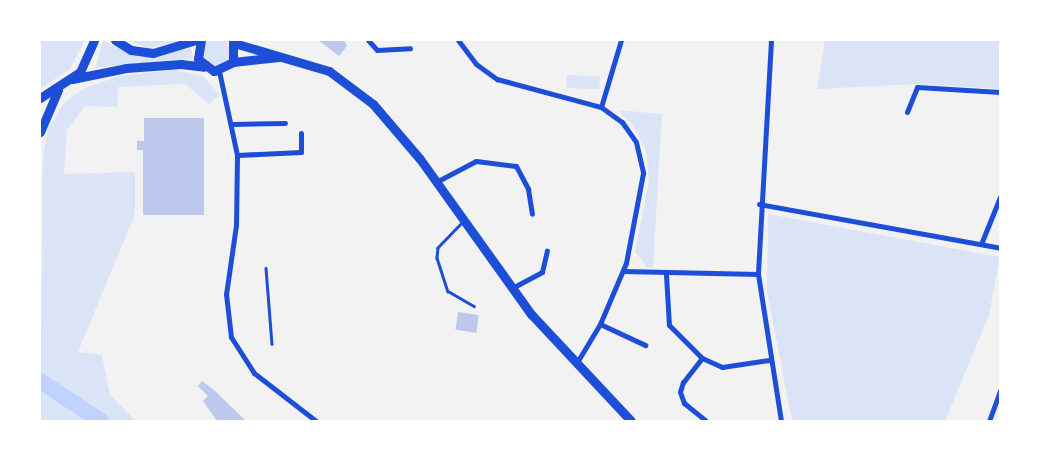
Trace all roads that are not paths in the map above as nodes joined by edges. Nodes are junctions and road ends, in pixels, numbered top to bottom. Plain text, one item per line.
1 (94, 40) edge
2 (115, 40) edge
3 (196, 40) edge
4 (201, 40) edge
5 (368, 40) edge
6 (458, 40) edge
7 (621, 40) edge
8 (771, 40) edge
9 (234, 42) edge
10 (410, 48) dead end
11 (287, 57) junction
12 (233, 62) junction
13 (204, 67) junction
14 (219, 71) junction
15 (72, 79) junction
16 (58, 90) junction
17 (1000, 92) edge
18 (40, 98) edge
19 (601, 107) junction
20 (906, 112) dead end
21 (285, 123) dead end
22 (233, 124) junction
23 (40, 132) edge
24 (300, 133) dead end
25 (237, 155) junction
26 (436, 182) junction
27 (1000, 197) edge
28 (760, 204) junction
29 (532, 214) dead end
30 (464, 222) junction
31 (981, 244) junction
32 (1000, 248) edge
33 (546, 251) dead end
34 (266, 268) dead end
35 (623, 271) junction
36 (758, 274) junction
37 (666, 275) junction
38 (512, 289) junction
39 (474, 306) dead end
40 (600, 324) junction
41 (272, 344) dead end
42 (645, 345) dead end
43 (702, 358) junction
44 (769, 360) junction
45 (575, 364) junction
46 (1000, 390) edge
47 (998, 404) edge
48 (316, 421) edge
49 (630, 421) edge
50 (706, 421) edge
51 (781, 421) edge
52 (989, 421) edge

1 - 15 main road
2 - 3 main road
4 - 13 main road
5 - 10 street
6 - 19 street
7 - 19 street
8 - 28 street
9 - 11 main road
9 - 12 main road
11 - 12 main road
11 - 26 main road
12 - 14 main road
13 - 14 main road
13 - 15 main road
14 - 22 street
15 - 16 main road
16 - 18 main road
16 - 23 main road
17 - 20 street
19 - 35 street
21 - 22 street
22 - 25 street
24 - 25 street
25 - 48 street
26 - 29 street
26 - 30 main road
27 - 31 street
28 - 31 street
28 - 36 street
30 - 38 main road
30 - 39 lane
31 - 32 street
33 - 38 street
34 - 41 lane
35 - 37 street
35 - 40 street
36 - 37 street
36 - 44 street
37 - 43 street
38 - 45 main road
40 - 42 street
40 - 45 street
43 - 44 street
43 - 50 street
44 - 51 street
45 - 49 main road
46 - 47 street
47 - 52 street

